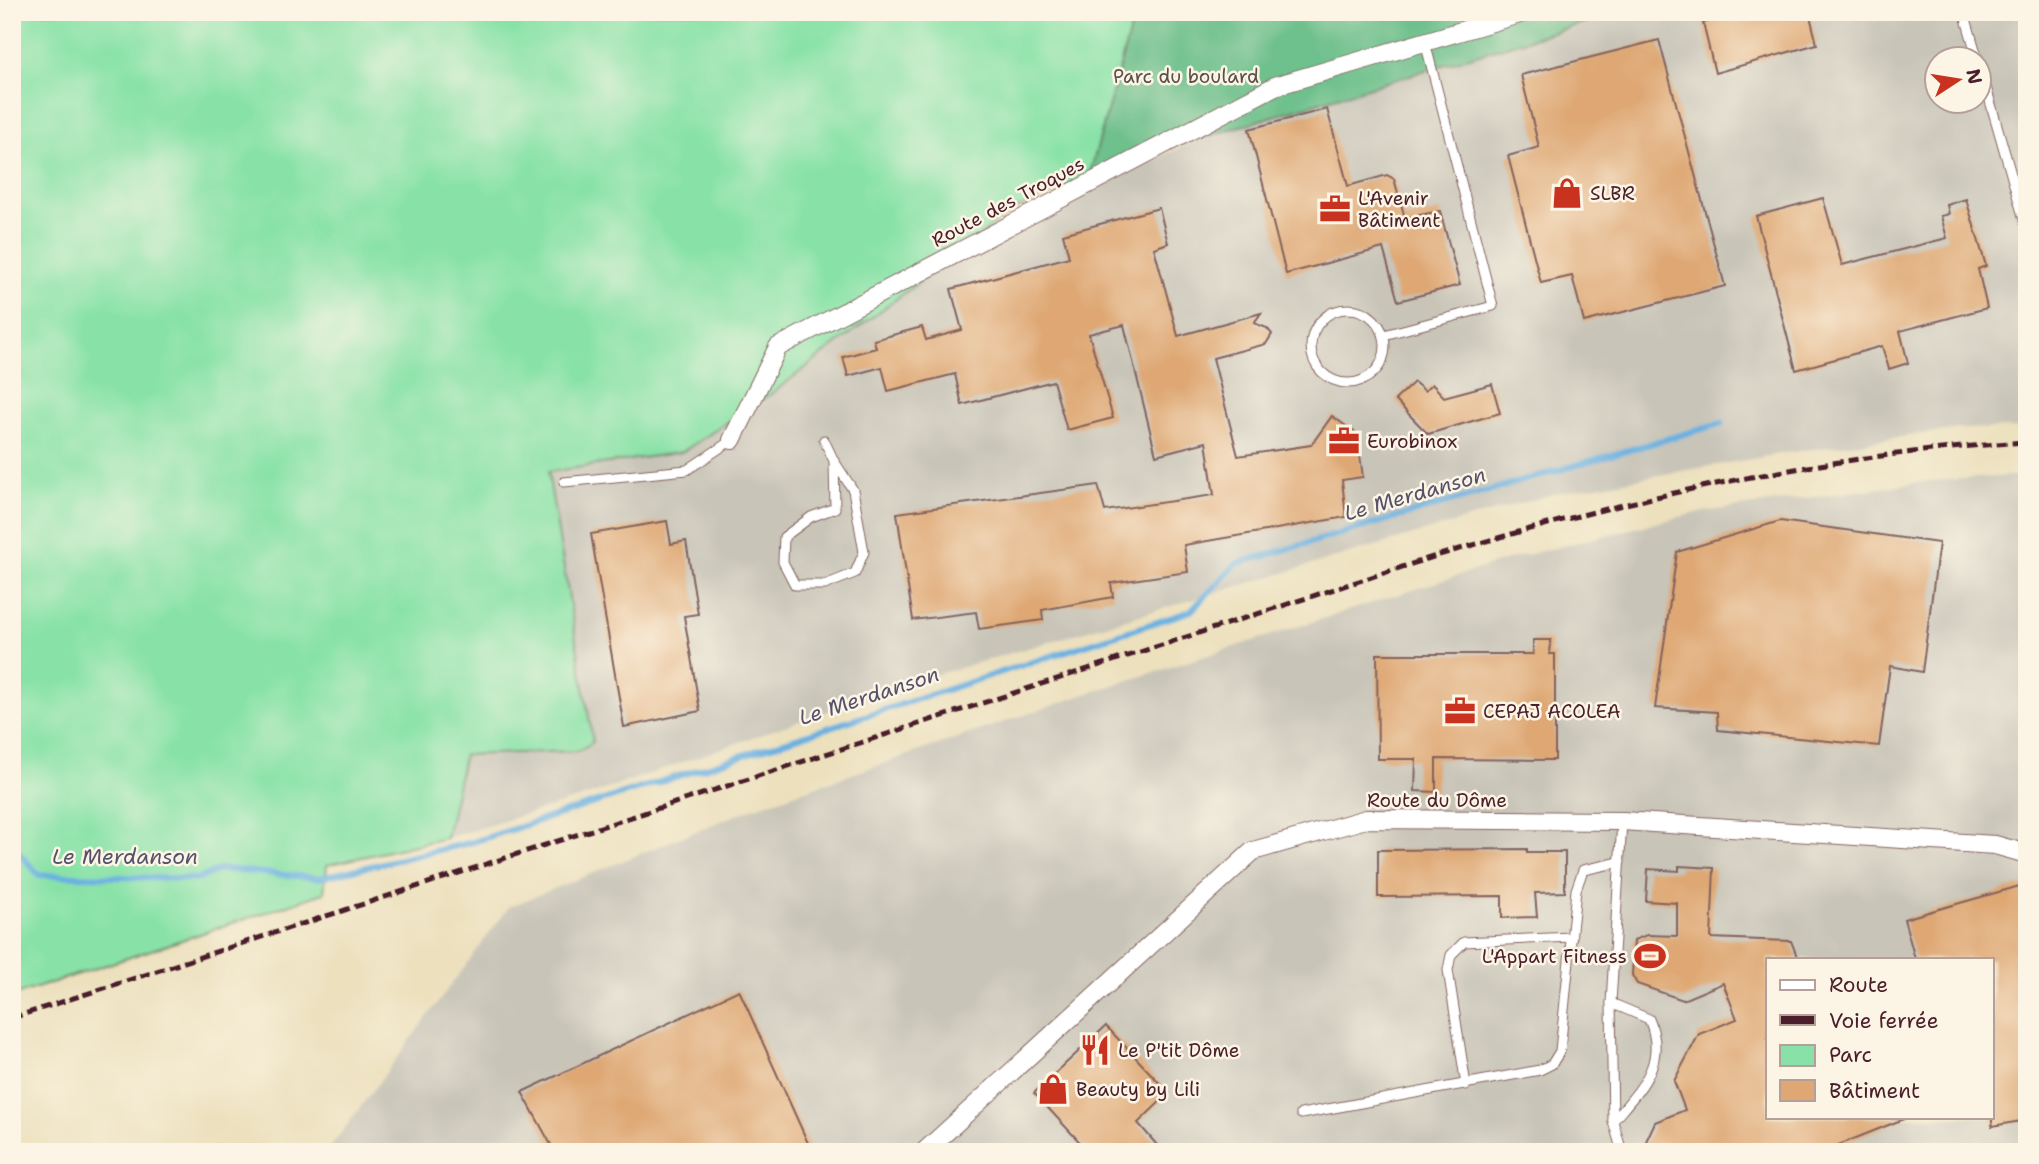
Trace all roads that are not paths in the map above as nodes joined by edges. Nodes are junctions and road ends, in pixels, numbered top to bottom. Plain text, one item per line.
1 (1526, 12) edge
2 (1964, 12) edge
3 (1425, 42) junction
4 (1974, 46) edge
5 (1994, 116) edge
6 (2027, 230) edge
7 (1384, 335) junction
8 (732, 440) joint
9 (824, 440) dead end
10 (834, 461) junction
11 (564, 482) dead end
12 (1622, 821) junction
13 (2027, 854) edge
14 (1620, 862) junction
15 (1572, 937) junction
16 (1611, 1003) junction
17 (1466, 1085) junction
18 (1301, 1114) dead end
19 (1613, 1121) junction
20 (924, 1152) edge
21 (1622, 1152) edge

1 - 3 street, Route des Troques
2 - 4 lane
3 - 7 lane
3 - 8 street, Route des Troques
5 - 6 lane
7 - 7 lane
8 - 11 lane, Route des Troques
9 - 10 lane
10 - 10 lane
12 - 13 street, Route du Dôme
12 - 14 lane
12 - 20 street, Route du Dôme
14 - 15 lane
14 - 16 lane
15 - 17 lane
15 - 17 lane
16 - 19 lane
16 - 19 lane
17 - 18 lane
19 - 21 lane

